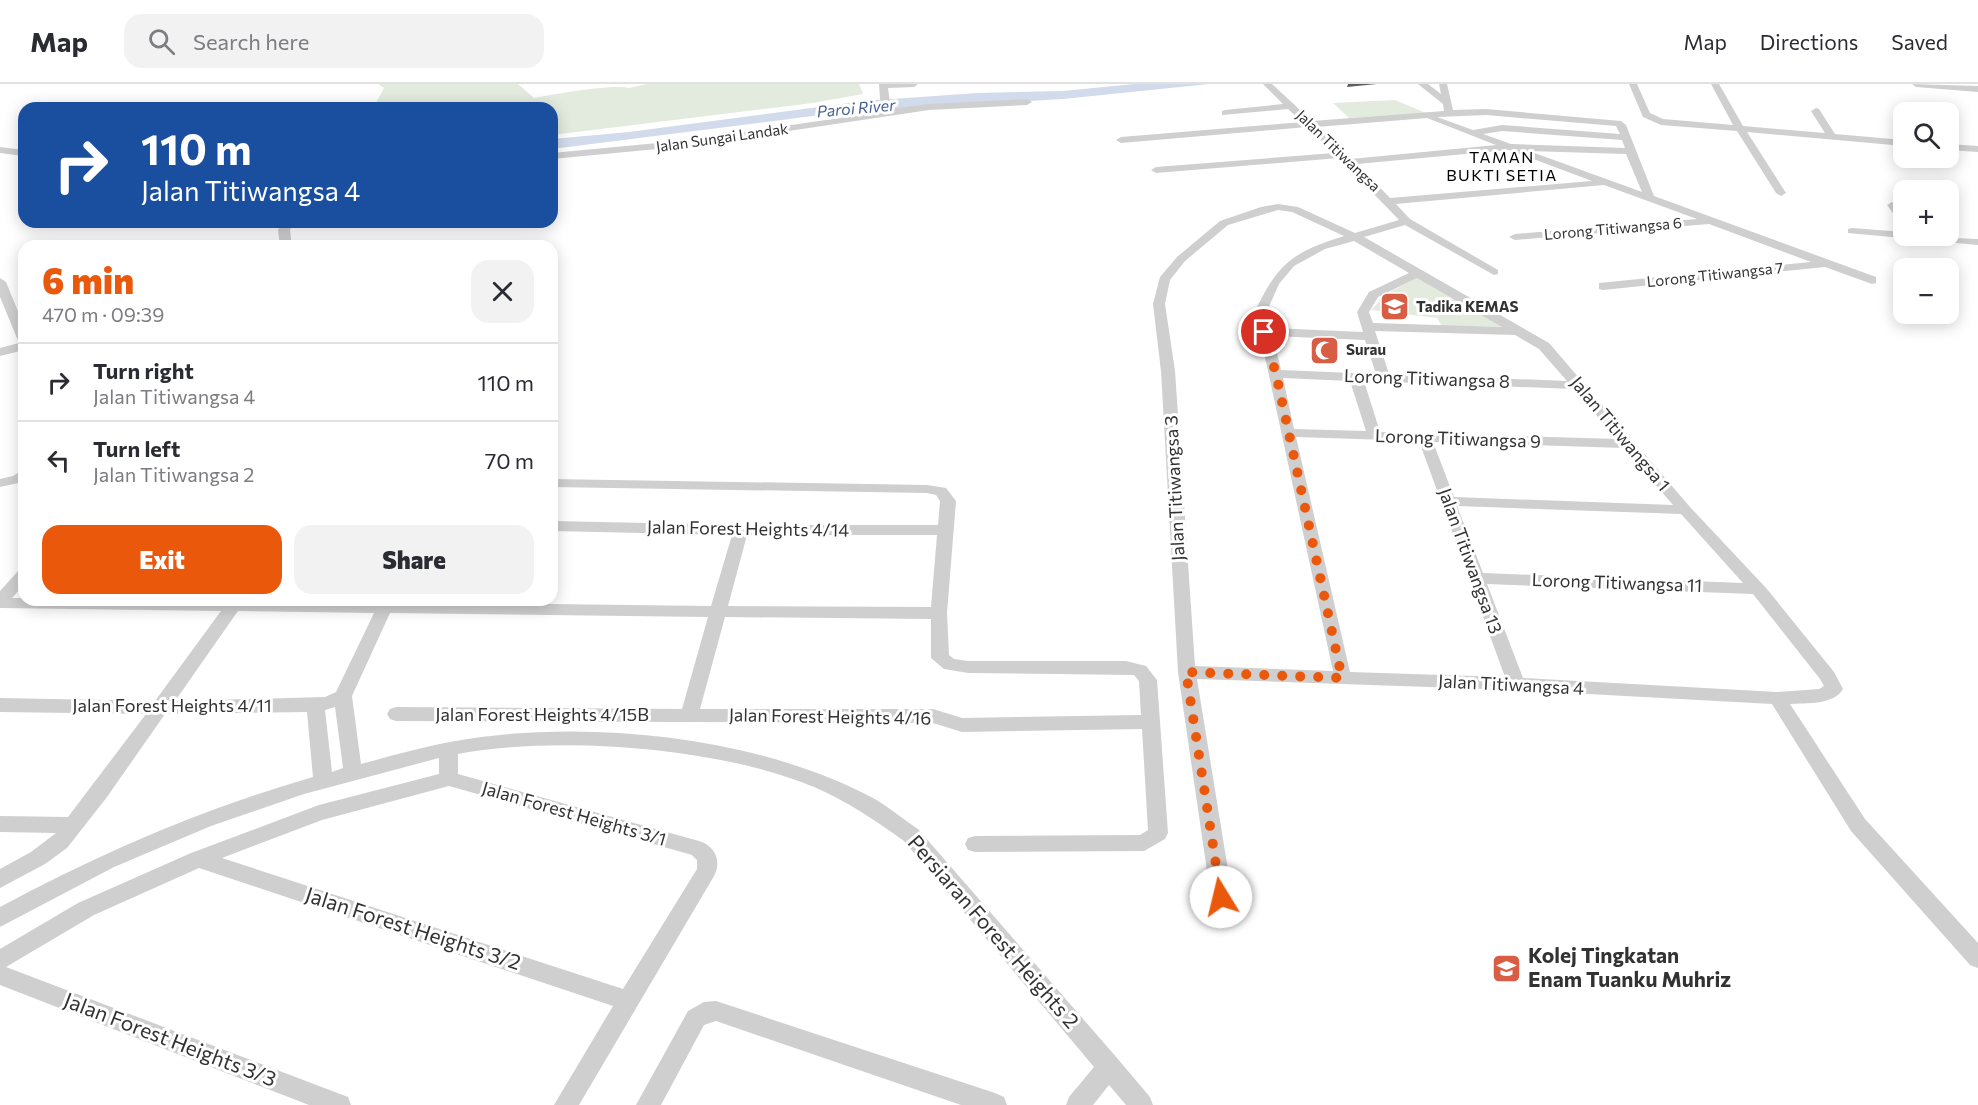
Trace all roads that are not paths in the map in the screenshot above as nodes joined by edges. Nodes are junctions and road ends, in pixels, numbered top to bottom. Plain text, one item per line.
1 (914, 84) edge
2 (1267, 84) edge
3 (1422, 84) edge
4 (1443, 84) edge
5 (1633, 84) edge
6 (1715, 84) edge
7 (1916, 84) edge
8 (884, 88) edge
9 (1978, 89) edge
10 (1027, 102) dead end
11 (1445, 102) junction
12 (1292, 106) junction
13 (886, 111) junction
14 (1816, 111) dead end
15 (1225, 113) dead end
16 (1449, 114) junction
17 (1427, 116) junction
18 (1312, 125) junction
19 (1740, 129) junction
20 (1472, 133) junction
21 (1626, 136) junction
22 (1833, 138) junction
23 (1121, 140) dead end
24 (1893, 142) edge
25 (1510, 147) junction
26 (1959, 148) edge
27 (1978, 149) edge
28 (0, 150) edge
29 (1630, 151) junction
30 (18, 152) edge
31 (558, 155) edge
32 (1346, 158) junction
33 (1156, 170) dead end
34 (1606, 182) junction
35 (1781, 193) dead end
36 (1650, 199) junction
37 (1388, 201) junction
38 (1406, 221) junction
39 (1712, 221) junction
40 (1852, 231) dead end
41 (1893, 234) edge
42 (1515, 237) dead end
43 (1357, 238) junction
44 (1959, 240) edge
45 (1978, 242) edge
46 (1827, 264) junction
47 (1494, 272) dead end
48 (1418, 273) junction
49 (1872, 280) dead end
50 (0, 282) edge
51 (1603, 286) dead end
52 (18, 328) edge
53 (1264, 332) junction
54 (1368, 332) junction
55 (1522, 332) junction
56 (18, 346) edge
57 (0, 352) edge
58 (1276, 374) junction
59 (1356, 377) junction
60 (1384, 378) junction
61 (1578, 385) junction
62 (1289, 433) junction
63 (1374, 436) junction
64 (1424, 437) junction
65 (1628, 444) junction
66 (18, 478) edge
67 (0, 483) edge
68 (558, 483) edge
69 (1447, 501) junction
70 (1685, 510) junction
71 (558, 526) edge
72 (741, 530) junction
73 (945, 530) junction
74 (1476, 578) junction
75 (18, 581) edge
76 (1757, 588) junction
77 (0, 602) edge
78 (18, 602) edge
79 (232, 606) edge
80 (386, 606) edge
81 (486, 606) edge
82 (718, 613) junction
83 (939, 613) junction
84 (1186, 672) junction
85 (1342, 678) junction
86 (1516, 684) junction
87 (1834, 689) joint
88 (343, 696) junction
89 (1777, 698) junction
90 (0, 705) edge
91 (315, 705) junction
92 (159, 708) junction
93 (396, 714) dead end
94 (689, 716) junction
95 (1150, 722) junction
96 (448, 749) junction
97 (353, 773) junction
98 (449, 779) junction
99 (323, 781) junction
100 (0, 824) edge
101 (73, 825) junction
102 (975, 844) dead end
103 (198, 859) junction
104 (0, 879) edge
105 (0, 918) edge
106 (1225, 919) dead end
107 (1978, 958) edge
108 (0, 960) edge
109 (0, 975) edge
110 (628, 1001) junction
111 (1109, 1066) junction
112 (339, 1105) edge
113 (566, 1105) edge
114 (648, 1105) edge
115 (995, 1105) edge
116 (1078, 1105) edge
117 (1141, 1105) edge

1 - 8 street
2 - 12 street, Jalan Titiwangsa
3 - 11 street
4 - 11 street
5 - 19 street
6 - 19 street
7 - 9 street
8 - 13 street
10 - 13 street, Jalan Sungai Landak
11 - 16 street
12 - 15 street
12 - 18 street, Jalan Titiwangsa
13 - 31 street, Jalan Sungai Landak
14 - 22 street
16 - 17 street
16 - 21 street
17 - 18 street
17 - 20 street
18 - 23 street
18 - 32 street, Jalan Titiwangsa
19 - 22 street
19 - 35 street
20 - 21 street
20 - 25 street
21 - 29 street
22 - 24 street
25 - 29 street
25 - 32 street
25 - 34 street
26 - 27 street
28 - 30 street
29 - 36 street
32 - 33 street
32 - 37 street, Jalan Titiwangsa
34 - 36 street
34 - 37 street
36 - 39 street
37 - 38 street, Jalan Titiwangsa
38 - 43 street
38 - 47 street, Jalan Titiwangsa
39 - 42 street, Lorong Titiwangsa 6
39 - 46 street
40 - 41 street
43 - 48 street, Jalan Titiwangsa 1
43 - 53 street
43 - 84 street, Jalan Titiwangsa 3
44 - 45 street
46 - 49 street
46 - 51 street, Lorong Titiwangsa 7
48 - 54 street
48 - 55 street, Jalan Titiwangsa 1
50 - 52 street
53 - 54 street
53 - 58 street
54 - 55 street
54 - 60 street
55 - 61 street, Jalan Titiwangsa 1
56 - 57 street
58 - 59 street, Lorong Titiwangsa 8
58 - 62 street
59 - 60 street, Lorong Titiwangsa 8
59 - 63 street
60 - 61 street, Lorong Titiwangsa 8
61 - 65 street, Jalan Titiwangsa 1
62 - 63 street, Lorong Titiwangsa 9
62 - 85 street
63 - 64 street, Lorong Titiwangsa 9
64 - 65 street, Lorong Titiwangsa 9
64 - 69 street, Jalan Titiwangsa 13
65 - 70 street, Jalan Titiwangsa 1
66 - 67 street
68 - 73 street
69 - 70 street
69 - 74 street, Jalan Titiwangsa 13
70 - 76 street, Jalan Titiwangsa 1
71 - 72 street, Jalan Forest Heights 4/14
72 - 73 street, Jalan Forest Heights 4/14
72 - 82 street
73 - 83 street
74 - 76 street, Lorong Titiwangsa 11
74 - 86 street, Jalan Titiwangsa 13
75 - 77 street
76 - 87 street, Jalan Titiwangsa 1
77 - 78 street
79 - 92 street
80 - 88 street
81 - 82 street
82 - 83 street
82 - 94 street
83 - 95 street
84 - 85 street, Jalan Titiwangsa 4
84 - 106 street, Jalan Titiwangsa 3
85 - 86 street, Jalan Titiwangsa 4
86 - 89 street, Jalan Titiwangsa 4
87 - 89 street, Jalan Titiwangsa 4
88 - 91 street, Jalan Forest Heights 4/11
88 - 97 street
89 - 107 street
90 - 92 street, Jalan Forest Heights 4/11
91 - 92 street, Jalan Forest Heights 4/11
91 - 99 street
92 - 101 street
93 - 94 street, Jalan Forest Heights 4/15B
94 - 95 street, Jalan Forest Heights 4/16
95 - 102 street
96 - 97 street, Persiaran Forest Heights 2
96 - 98 street
96 - 111 street, Persiaran Forest Heights 2
97 - 99 street, Persiaran Forest Heights 2
98 - 103 street
98 - 110 street, Jalan Forest Heights 3/1
99 - 105 street, Persiaran Forest Heights 2
100 - 101 street
101 - 104 street
103 - 108 street
103 - 110 street, Jalan Forest Heights 3/2
109 - 112 street, Jalan Forest Heights 3/3
110 - 113 street
111 - 116 street
111 - 117 street, Persiaran Forest Heights 2
114 - 115 street

